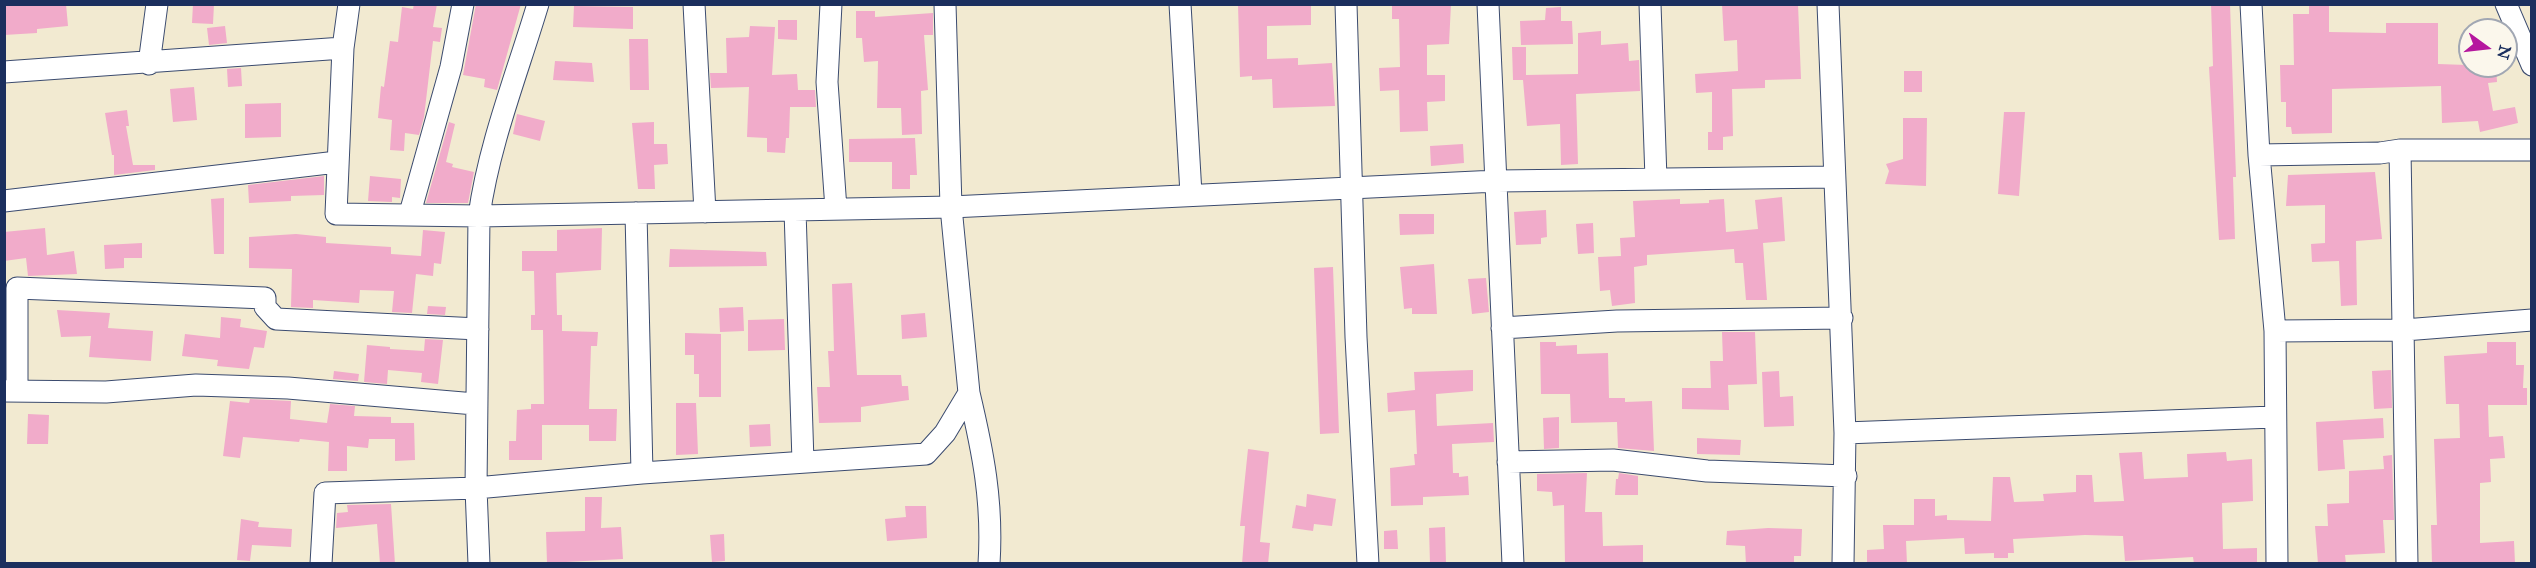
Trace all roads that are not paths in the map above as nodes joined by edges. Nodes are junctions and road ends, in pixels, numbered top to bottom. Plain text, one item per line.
1 (157, 4) edge
2 (349, 4) edge
3 (464, 4) edge
4 (538, 4) edge
5 (694, 4) edge
6 (831, 4) edge
7 (945, 4) edge
8 (1180, 4) edge
9 (1346, 4) edge
10 (1488, 4) edge
11 (1650, 4) edge
12 (1828, 4) edge
13 (2252, 4) edge
14 (2506, 4) edge
15 (343, 48) junction
16 (149, 64) junction
17 (2532, 65) edge
18 (4, 72) edge
19 (2400, 150) junction
20 (2532, 150) edge
21 (2259, 155) junction
22 (337, 162) junction
23 (1834, 177) junction
24 (1656, 179) junction
25 (1497, 181) junction
26 (1351, 188) junction
27 (1191, 194) junction
28 (4, 201) edge
29 (951, 207) junction
30 (836, 209) junction
31 (795, 210) junction
32 (705, 212) junction
33 (410, 213) junction
34 (636, 213) junction
35 (480, 216) junction
36 (1842, 318) junction
37 (2532, 320) edge
38 (1502, 328) junction
39 (478, 329) junction
40 (2404, 330) junction
41 (2275, 332) junction
42 (11, 391) edge
43 (969, 393) junction
44 (475, 405) junction
45 (2274, 417) junction
46 (1845, 433) junction
47 (803, 462) junction
48 (1508, 462) junction
49 (642, 473) junction
50 (1846, 476) junction
51 (476, 488) junction
52 (321, 564) edge
53 (479, 564) edge
54 (989, 564) edge
55 (1368, 564) edge
56 (1513, 564) edge
57 (1843, 564) edge
58 (2277, 564) edge
59 (2407, 564) edge

1 - 16 street
2 - 15 street
3 - 33 street
4 - 35 street
5 - 32 street
6 - 30 street
7 - 29 street
8 - 27 street
9 - 26 street
10 - 25 street
11 - 24 street
12 - 23 street
13 - 21 street
14 - 17 street
15 - 16 street
15 - 22 street
16 - 18 street
19 - 20 street
19 - 21 street
19 - 40 street
21 - 41 street
22 - 28 street
22 - 33 street
23 - 24 street
23 - 36 street
24 - 25 street
25 - 26 street
25 - 38 street
26 - 27 street
26 - 55 street
27 - 29 street
29 - 30 street
29 - 43 street
30 - 31 street
31 - 32 street
31 - 47 street
32 - 34 street
33 - 35 street
34 - 35 street
34 - 49 street
35 - 39 street
36 - 38 street
36 - 46 street
37 - 40 street
38 - 48 street
39 - 42 street
39 - 44 street
40 - 41 street
40 - 59 street
41 - 45 street
42 - 44 street
43 - 47 street
43 - 54 street
44 - 51 street
45 - 46 street
45 - 58 street
46 - 50 street
47 - 49 street
48 - 50 street
48 - 56 street
49 - 51 street
50 - 57 street
51 - 52 street
51 - 53 street

